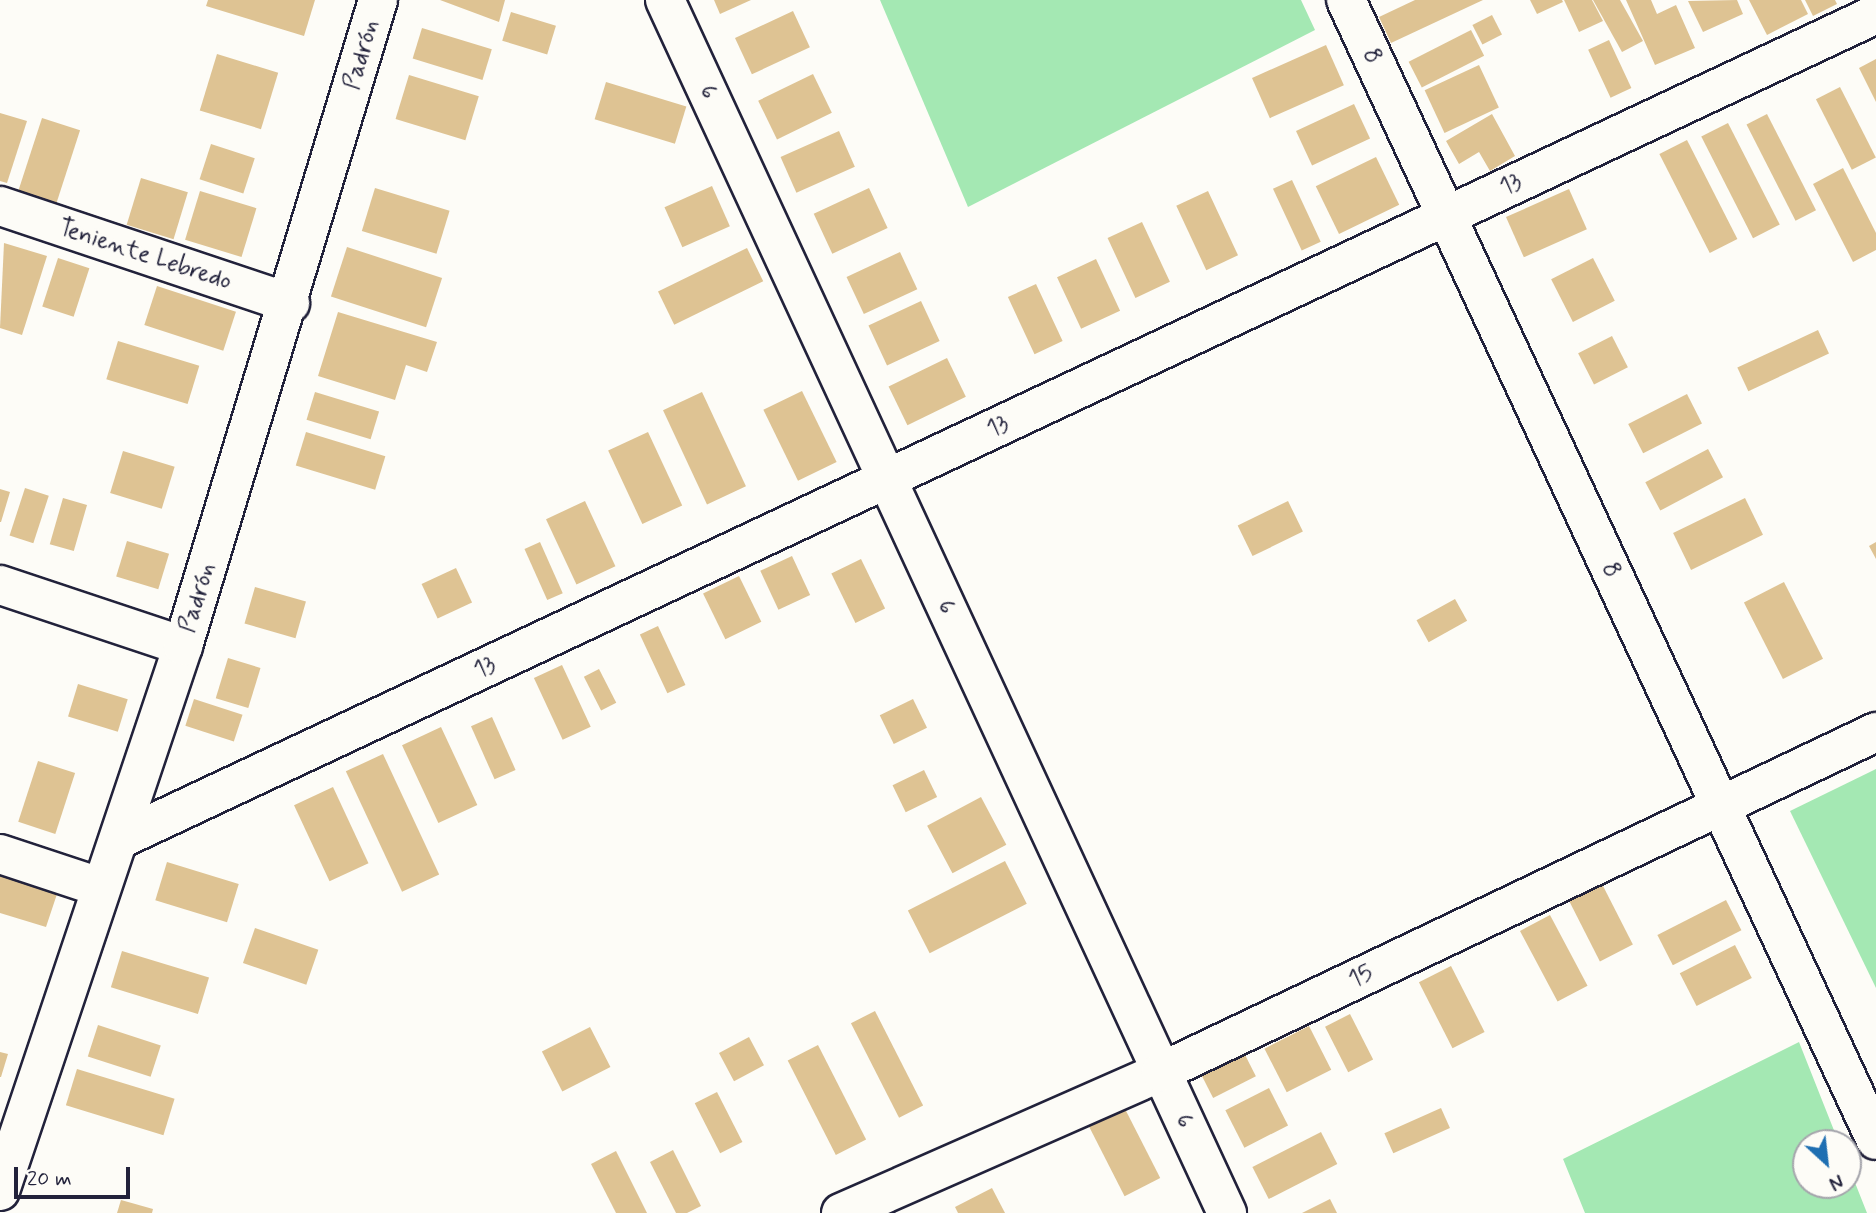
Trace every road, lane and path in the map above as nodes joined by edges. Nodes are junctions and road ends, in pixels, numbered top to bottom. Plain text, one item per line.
1 (378, 0) edge
2 (665, 0) edge
3 (1346, 0) edge
4 (1876, 14) edge
5 (0, 206) edge
6 (1447, 216) junction
7 (290, 303) junction
8 (887, 479) junction
9 (0, 585) edge
10 (183, 646) junction
11 (1876, 732) edge
12 (1721, 805) junction
13 (120, 839) junction
14 (0, 854) edge
15 (100, 887) junction
16 (1161, 1072) junction
17 (1876, 1140) edge
18 (0, 1191) edge
19 (841, 1213) edge
20 (1227, 1213) edge

1 - 7 street, Padrón
2 - 8 street, 6
3 - 6 street, 8
4 - 6 street, 13
5 - 7 street, Teniente Lebredo
6 - 8 street, 13
6 - 12 street, 8
7 - 10 street, Padrón
8 - 13 street, 13
8 - 16 street, 6
9 - 10 street
10 - 13 street, Padrón
11 - 12 street, 15
12 - 16 street, 15
12 - 17 street, 8
13 - 15 street, Padrón
14 - 15 street
15 - 18 street, Padrón
16 - 19 street, 15
16 - 20 street, 6

